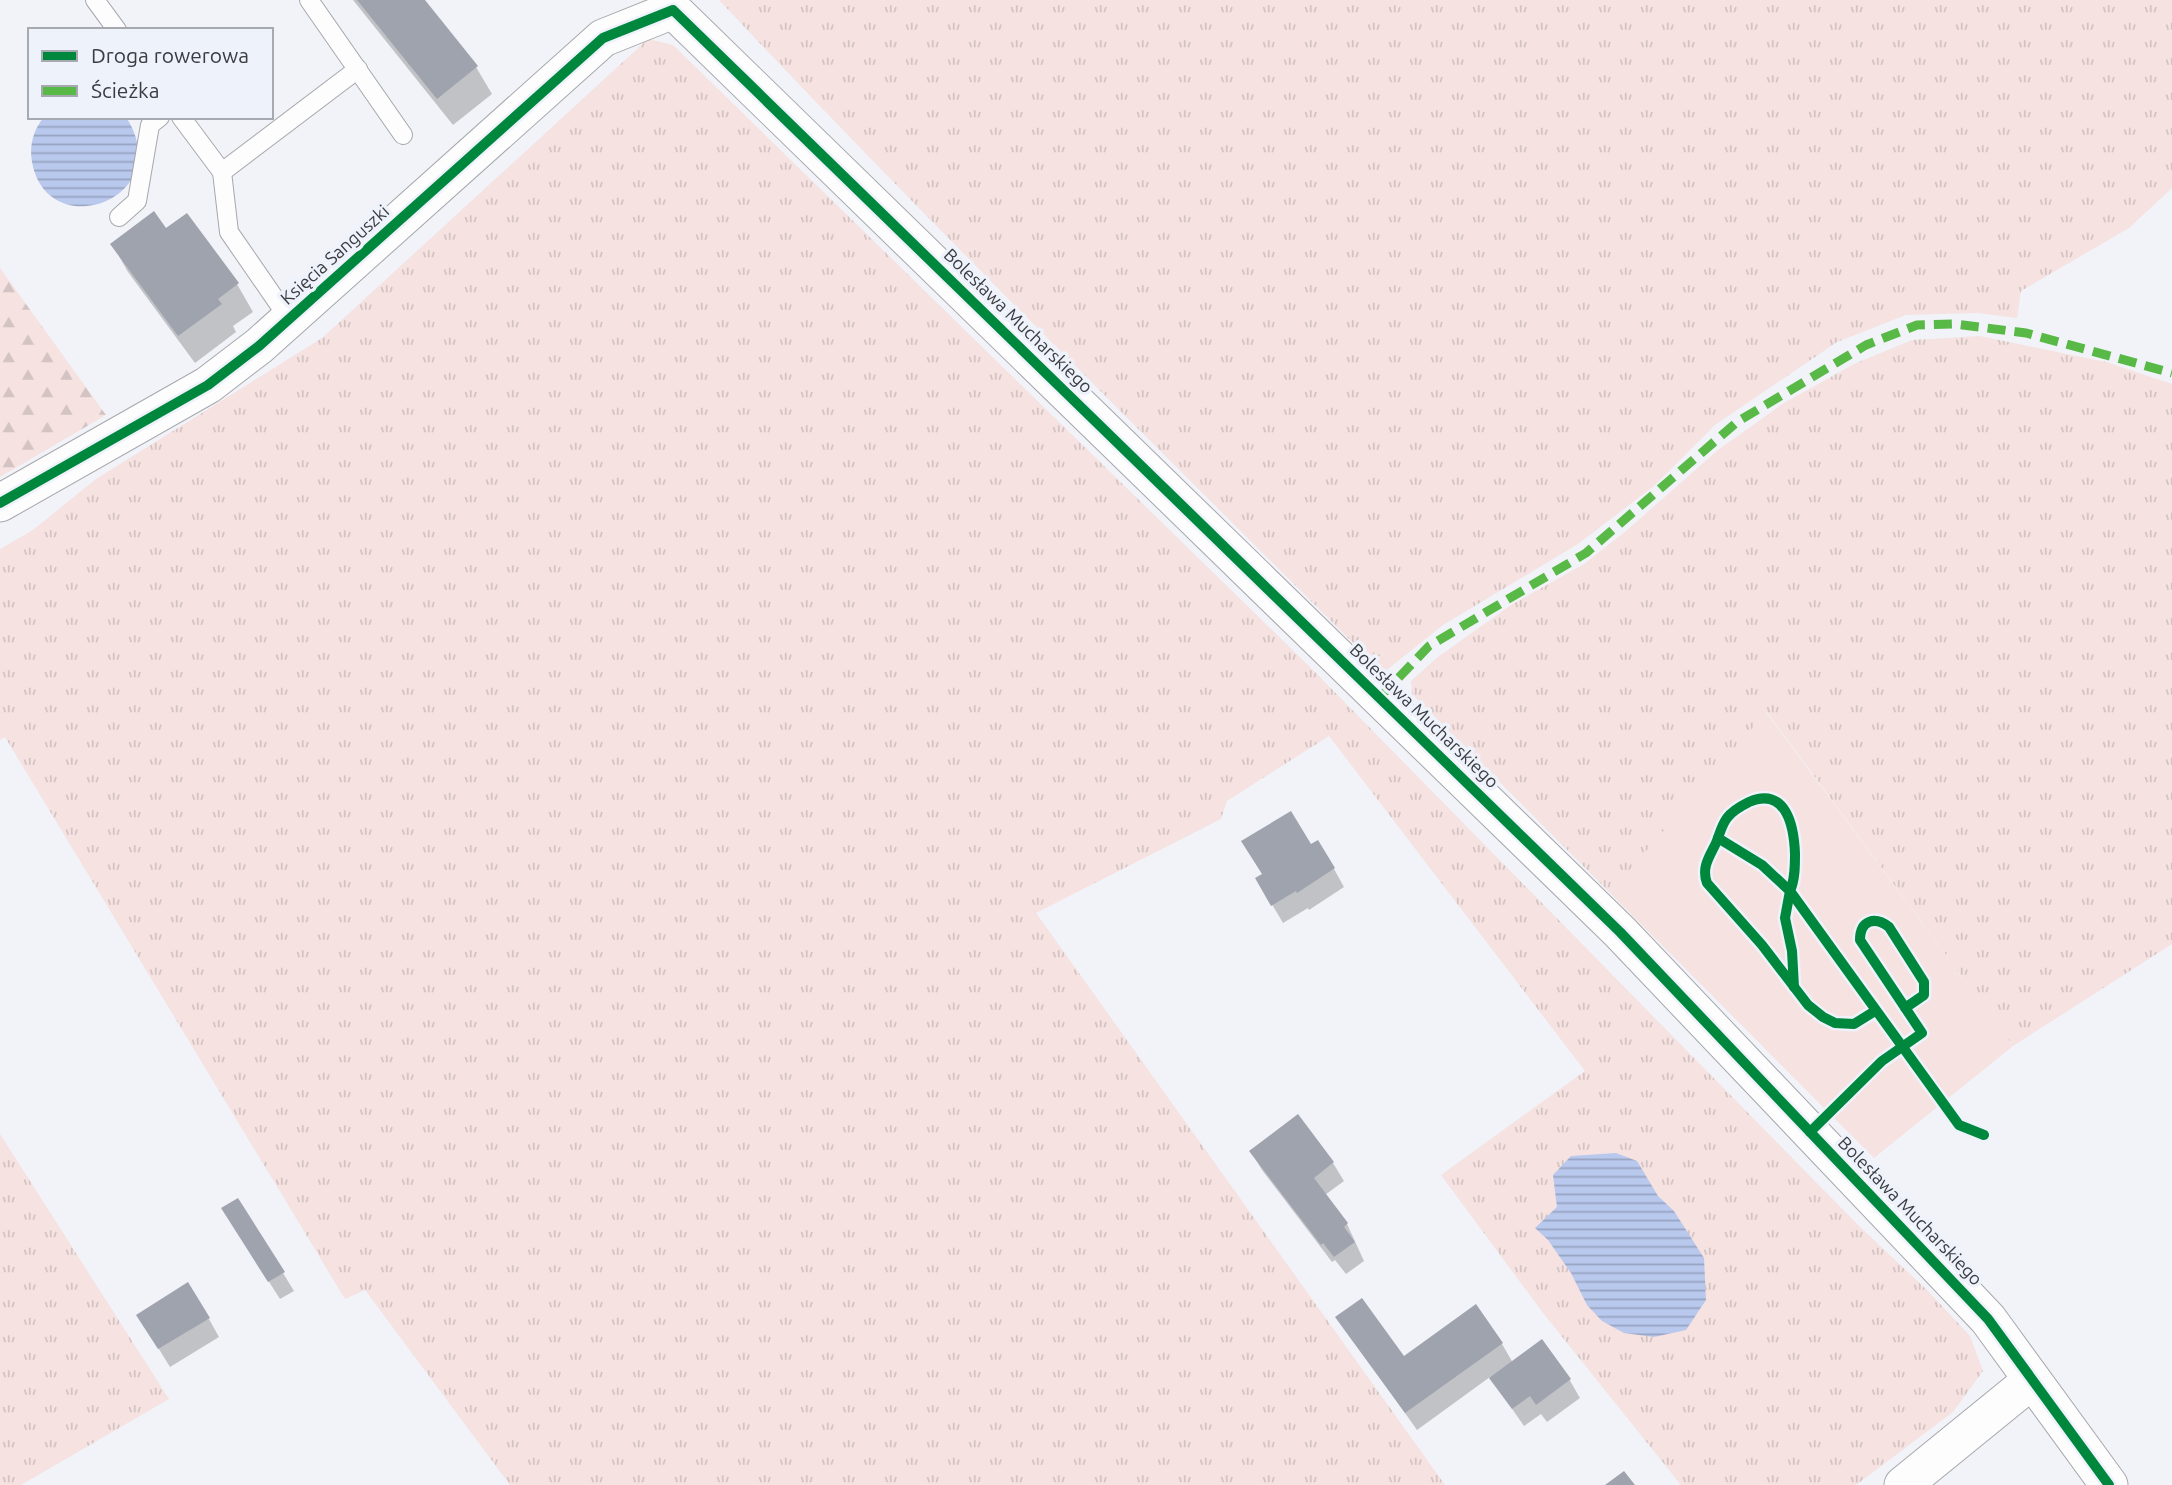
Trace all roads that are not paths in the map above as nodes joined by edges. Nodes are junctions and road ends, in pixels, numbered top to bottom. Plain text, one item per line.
1 (95, 0) edge
2 (309, 0) edge
3 (669, 5) edge
4 (116, 28) edge
5 (358, 69) junction
6 (158, 119) edge
7 (182, 119) edge
8 (403, 135) dead end
9 (222, 172) junction
10 (119, 217) dead end
11 (289, 320) junction
12 (0, 503) edge
13 (2032, 1380) junction
14 (1903, 1485) edge
15 (2109, 1485) edge

1 - 4 lane
2 - 5 lane
3 - 11 street, Księcia Sanguszki
3 - 13 street, Bolesława Mucharskiego
5 - 8 lane
5 - 9 lane
6 - 10 lane
7 - 9 lane
9 - 11 lane
11 - 12 street, Księcia Sanguszki
13 - 14 street
13 - 15 street, Bolesława Mucharskiego

